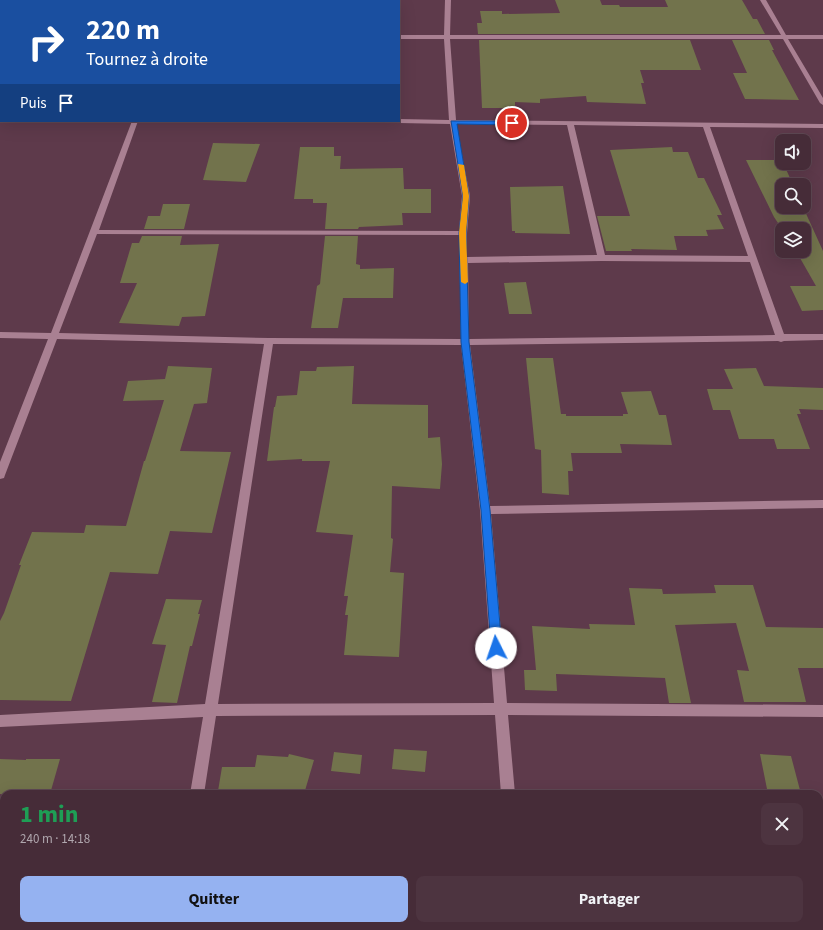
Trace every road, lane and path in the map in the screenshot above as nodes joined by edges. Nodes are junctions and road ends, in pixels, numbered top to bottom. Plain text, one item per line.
1 (448, 0) edge
2 (763, 0) edge
3 (784, 36) junction
4 (400, 37) edge
5 (447, 37) junction
6 (823, 37) edge
7 (823, 103) edge
8 (400, 121) edge
9 (134, 122) edge
10 (453, 122) junction
11 (570, 124) junction
12 (706, 126) junction
13 (823, 126) edge
14 (94, 232) junction
15 (463, 233) junction
16 (602, 258) junction
17 (753, 259) junction
18 (464, 260) junction
19 (0, 335) edge
20 (54, 336) junction
21 (823, 337) edge
22 (781, 339) junction
23 (269, 341) junction
24 (465, 342) junction
25 (0, 475) edge
26 (823, 504) edge
27 (485, 510) junction
28 (501, 709) junction
29 (211, 710) junction
30 (823, 711) edge
31 (0, 721) edge
32 (198, 790) edge
33 (508, 790) edge

1 - 5 street
2 - 3 street
3 - 5 street
3 - 6 street
3 - 7 street
4 - 5 street
5 - 10 street
8 - 10 street
9 - 14 street
10 - 11 street
10 - 15 street
11 - 12 street
11 - 16 street
12 - 13 street
12 - 17 street
14 - 15 street
14 - 20 street
15 - 18 street
16 - 17 street
16 - 18 street
17 - 22 street
18 - 24 street
19 - 20 street
20 - 23 street
20 - 25 street
21 - 22 street
22 - 24 street
23 - 24 street
23 - 29 street
24 - 27 street
26 - 27 street
27 - 28 street
28 - 29 street
28 - 30 street
28 - 33 street
29 - 31 street
29 - 32 street

